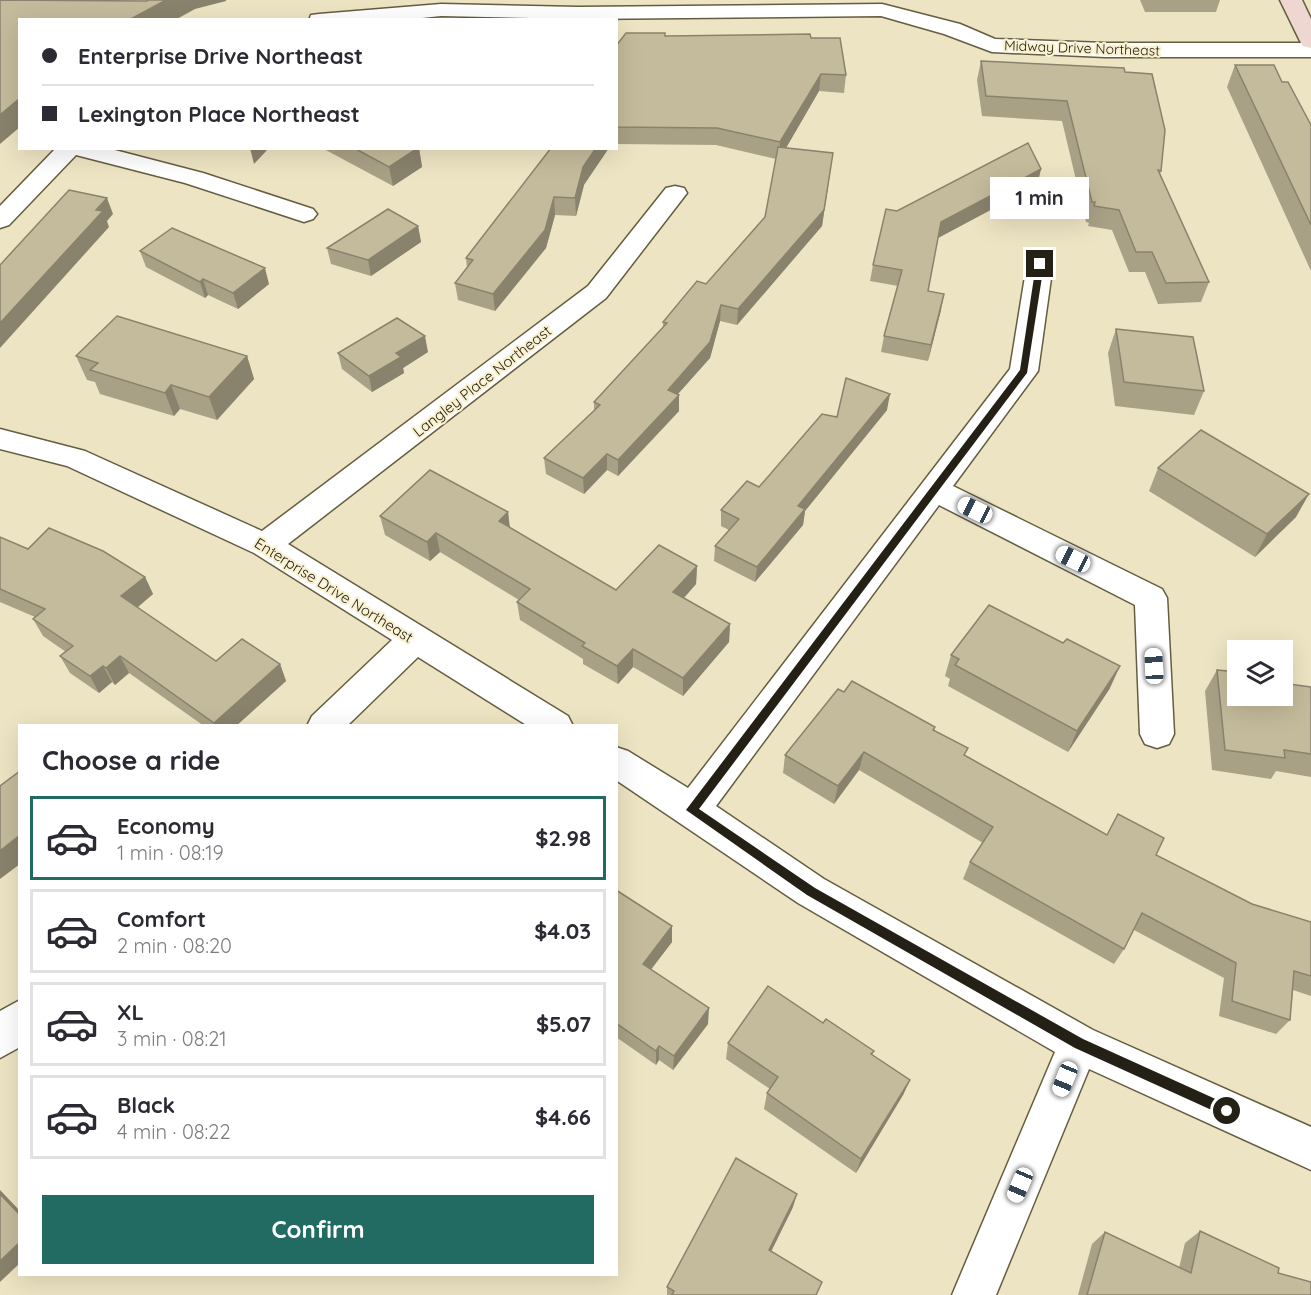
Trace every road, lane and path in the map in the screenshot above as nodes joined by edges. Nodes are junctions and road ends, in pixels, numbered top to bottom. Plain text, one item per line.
1 (1291, 2) edge
2 (343, 18) edge
3 (1311, 41) edge
4 (1311, 50) edge
5 (68, 150) edge
6 (85, 150) edge
7 (675, 193) dead end
8 (304, 214) dead end
9 (0, 220) edge
10 (1040, 264) dead end
11 (0, 439) edge
12 (935, 490) junction
13 (265, 546) junction
14 (414, 640) junction
15 (326, 724) edge
16 (553, 724) edge
17 (1157, 734) dead end
18 (618, 763) edge
19 (692, 810) junction
20 (18, 1021) edge
21 (0, 1038) edge
22 (1079, 1044) junction
23 (1311, 1149) edge
24 (974, 1295) edge

1 - 3 street
2 - 4 street, Midway Drive Northeast
5 - 9 street
6 - 8 street
7 - 13 street, Langley Place Northeast
10 - 12 street
11 - 13 street, Enterprise Drive Northeast
12 - 17 street
12 - 19 street
13 - 14 street, Enterprise Drive Northeast
14 - 15 street
14 - 16 street, Enterprise Drive Northeast
18 - 19 street
19 - 22 street
20 - 21 street
22 - 23 street
22 - 24 street

